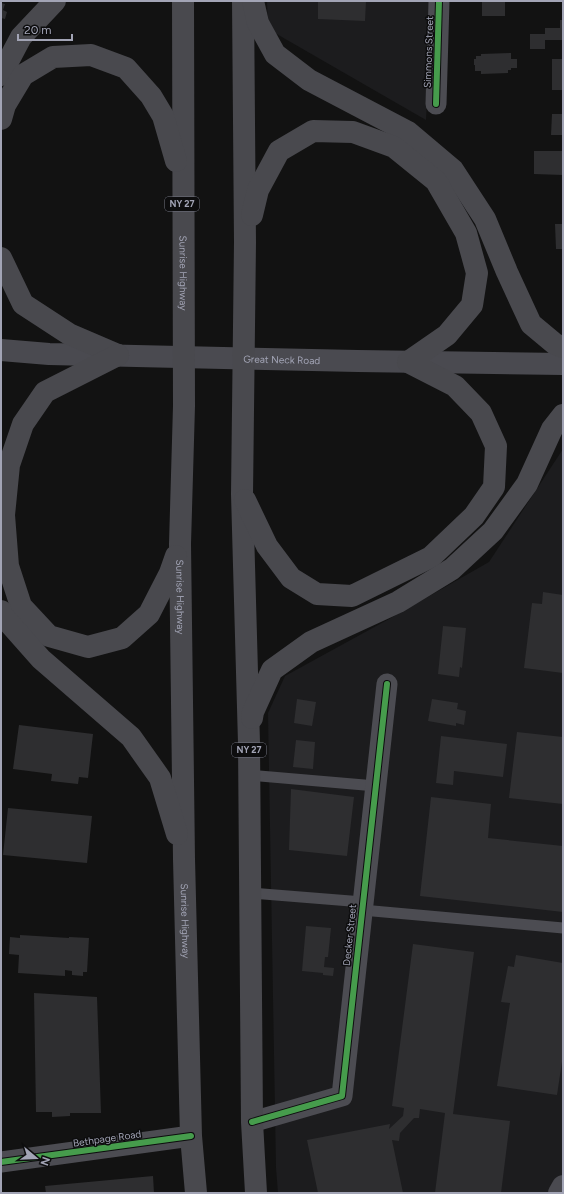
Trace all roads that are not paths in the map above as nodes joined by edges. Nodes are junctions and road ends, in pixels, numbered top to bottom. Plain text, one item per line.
1 (55, 1) edge
2 (183, 1) edge
3 (243, 1) edge
4 (252, 1) edge
5 (439, 1) edge
6 (1, 75) edge
7 (436, 104) dead end
8 (1, 119) edge
9 (182, 183) junction
10 (245, 242) junction
11 (1, 258) edge
12 (563, 347) edge
13 (1, 350) edge
14 (118, 355) junction
15 (408, 362) junction
16 (563, 364) edge
17 (563, 415) edge
18 (242, 494) junction
19 (180, 544) junction
20 (1, 611) edge
21 (387, 684) dead end
22 (249, 743) junction
23 (249, 775) junction
24 (376, 786) junction
25 (184, 859) junction
26 (250, 893) junction
27 (363, 906) junction
28 (563, 928) edge
29 (252, 1122) junction
30 (191, 1136) junction
31 (1, 1162) edge
32 (563, 1186) edge
33 (196, 1193) edge
34 (256, 1193) edge
35 (559, 1193) edge

1 - 6 highway
2 - 9 highway, Sunrise Highway / NY 27
3 - 10 highway, NY 27
4 - 12 highway
5 - 7 street, Simmons Street
8 - 9 highway
9 - 19 highway, Sunrise Highway / NY 27
10 - 15 highway
10 - 18 highway, NY 27
11 - 14 highway
13 - 14 main road, Great Neck Road
14 - 15 main road, Great Neck Road
14 - 19 highway
15 - 16 main road, Great Neck Road
15 - 18 highway
17 - 22 highway
18 - 22 highway, NY 27
19 - 25 highway, Sunrise Highway / NY 27
20 - 25 highway
21 - 24 street, Decker Street
22 - 23 highway, NY 27
23 - 24 lane
23 - 26 highway, NY 27
24 - 27 street, Decker Street
25 - 30 highway, Sunrise Highway / NY 27
26 - 27 lane
26 - 29 highway, NY 27
27 - 28 lane
27 - 29 street, Decker Street
29 - 34 highway, NY 27
30 - 31 street, Bethpage Road
30 - 33 highway, Sunrise Highway / NY 27
32 - 35 main road

